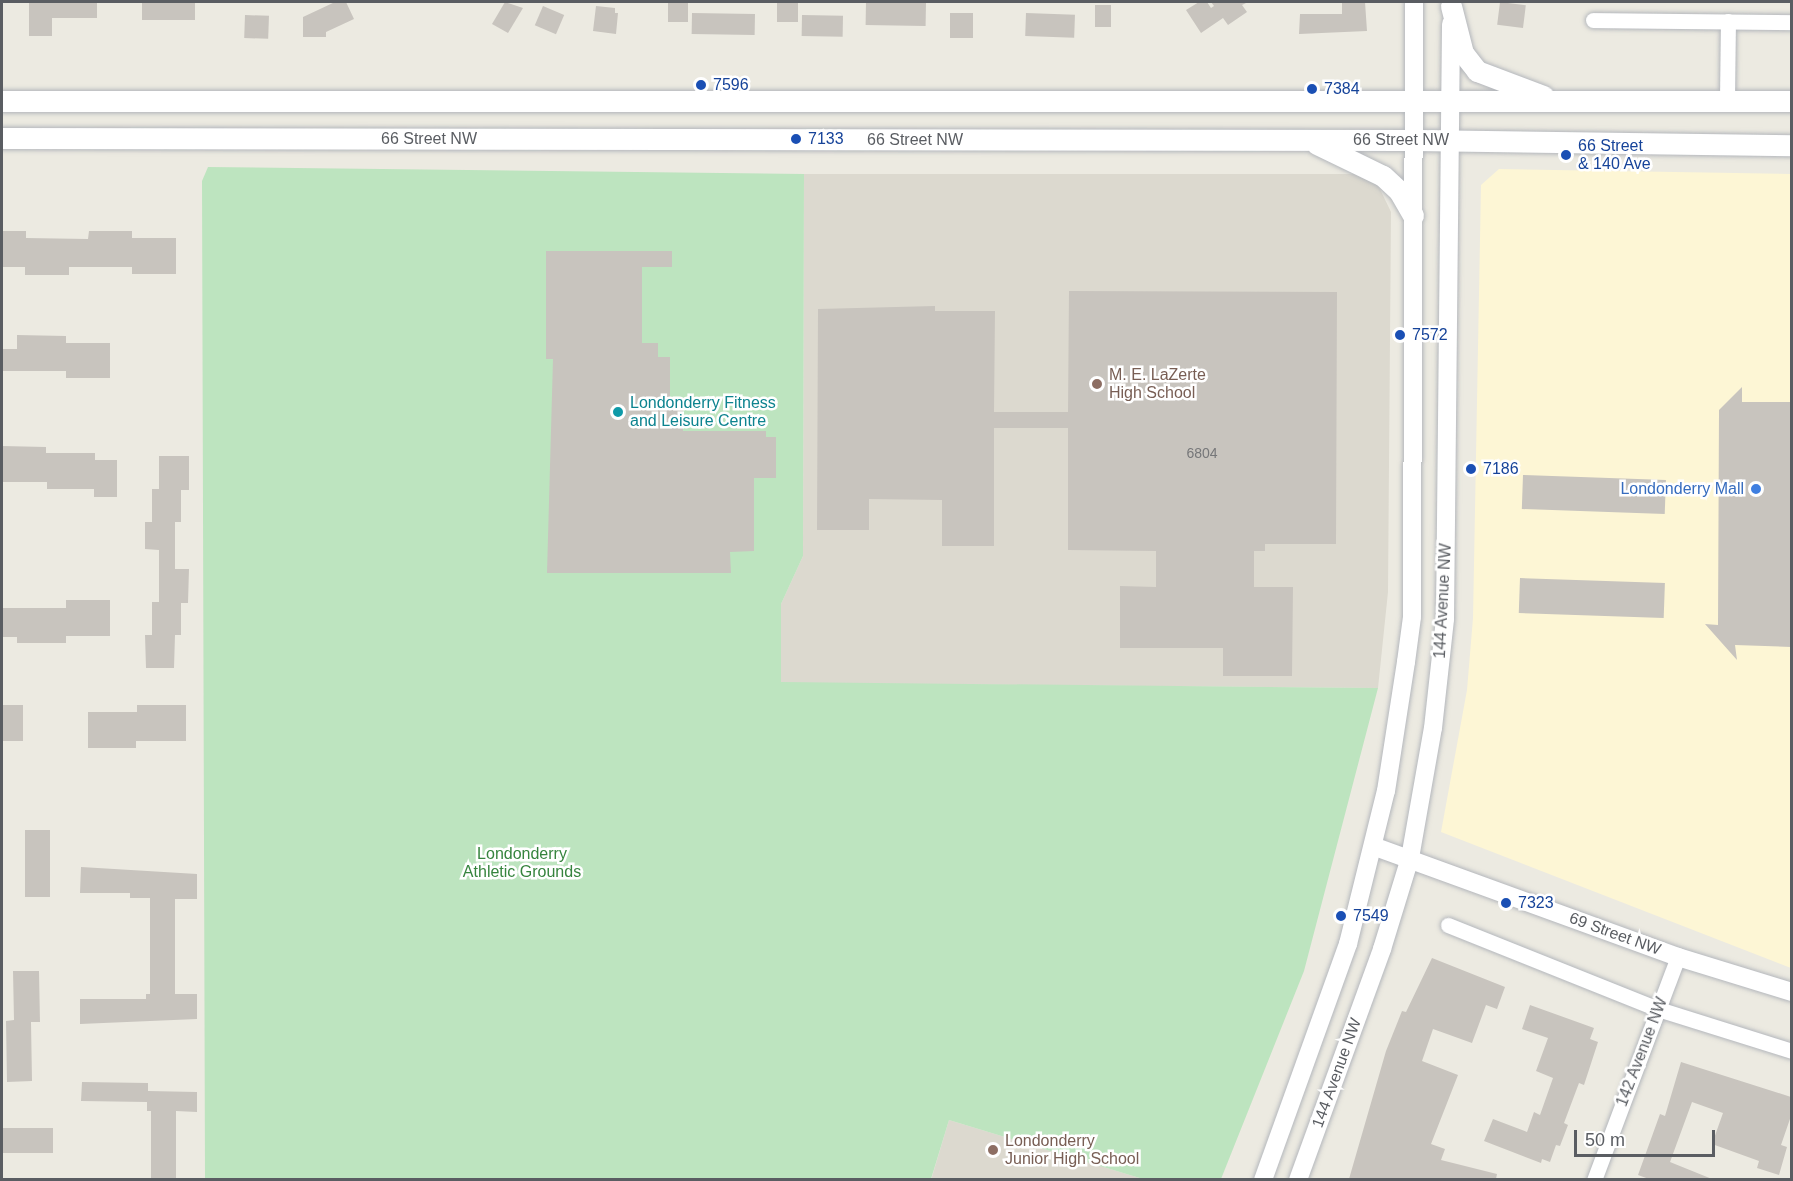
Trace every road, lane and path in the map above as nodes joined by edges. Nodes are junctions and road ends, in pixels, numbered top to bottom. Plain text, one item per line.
1 (1414, 2) edge
2 (1451, 4) edge
3 (1593, 20) dead end
4 (1728, 21) junction
5 (1791, 22) edge
6 (1414, 100) junction
7 (1727, 100) junction
8 (2, 101) edge
9 (1451, 101) junction
10 (1791, 101) edge
11 (1561, 102) junction
12 (2, 138) edge
13 (1309, 140) junction
14 (1414, 140) junction
15 (1450, 141) junction
16 (1791, 145) edge
17 (1413, 215) junction
18 (1373, 846) junction
19 (1410, 858) junction
20 (1448, 925) dead end
21 (1678, 957) junction
22 (1791, 992) edge
23 (1658, 1009) junction
24 (1791, 1051) edge
25 (1263, 1179) edge
26 (1298, 1179) edge
27 (1594, 1179) edge

1 - 6 street, 144 Avenue NW
2 - 9 street, 144 Avenue NW
2 - 11 main road
3 - 4 street
4 - 5 street
4 - 7 street
6 - 8 main road
6 - 9 main road
6 - 14 street, 144 Avenue NW
7 - 10 main road
7 - 11 main road
9 - 11 main road
9 - 15 street, 144 Avenue NW
12 - 13 main road, 66 Street NW
13 - 14 main road, 66 Street NW
13 - 17 main road
14 - 15 main road, 66 Street NW
14 - 17 street, 144 Avenue NW
15 - 16 main road, 66 Street NW
15 - 19 street, 144 Avenue NW
17 - 18 street, 144 Avenue NW
18 - 19 street, 69 Street NW
18 - 25 street, 144 Avenue NW
19 - 21 street, 69 Street NW
19 - 26 street, 144 Avenue NW
20 - 23 street
21 - 22 street, 69 Street NW
21 - 23 street, 142 Avenue NW
23 - 24 street
23 - 27 street, 142 Avenue NW

